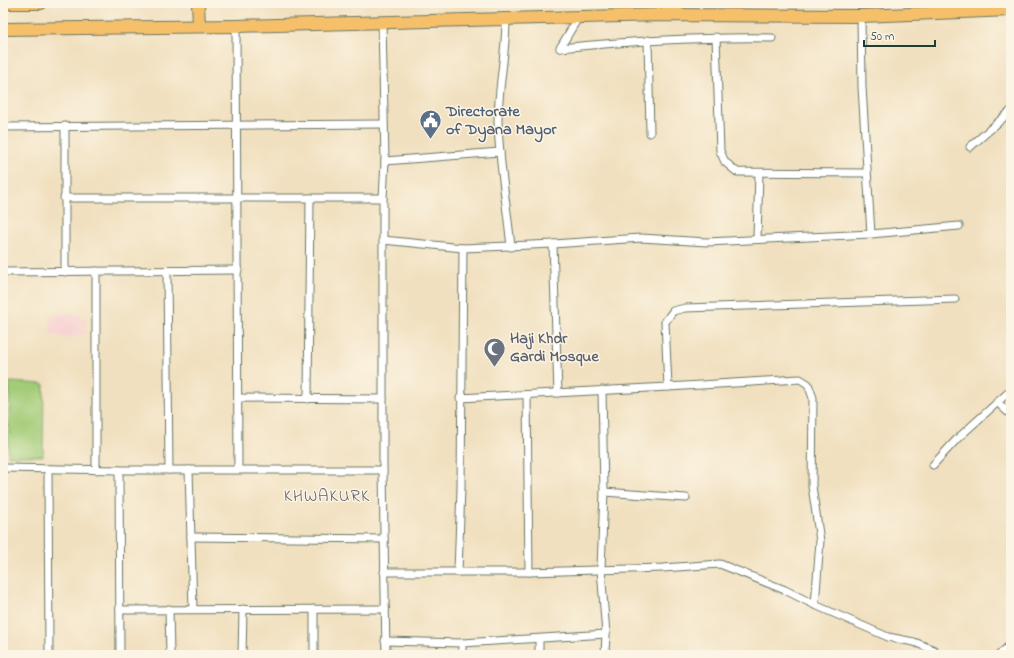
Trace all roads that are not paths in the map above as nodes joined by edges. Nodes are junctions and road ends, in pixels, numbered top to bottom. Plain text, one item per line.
1 (3, 3) edge
2 (41, 3) edge
3 (198, 3) edge
4 (679, 3) edge
5 (1011, 10) edge
6 (661, 14) junction
7 (861, 16) junction
8 (578, 18) junction
9 (506, 19) junction
10 (382, 22) junction
11 (199, 26) junction
12 (236, 26) junction
13 (3, 29) edge
14 (716, 37) junction
15 (772, 38) dead end
16 (648, 40) junction
17 (1011, 111) edge
18 (383, 124) junction
19 (237, 125) junction
20 (65, 126) junction
21 (3, 127) edge
22 (650, 133) dead end
23 (970, 147) dead end
24 (500, 152) junction
25 (385, 161) junction
26 (759, 173) junction
27 (866, 173) junction
28 (64, 198) junction
29 (238, 198) junction
30 (310, 198) junction
31 (383, 198) junction
32 (959, 226) dead end
33 (870, 234) junction
34 (757, 239) junction
35 (383, 240) junction
36 (553, 244) junction
37 (511, 246) junction
38 (462, 248) junction
39 (238, 270) junction
40 (96, 271) junction
41 (167, 271) junction
42 (3, 272) edge
43 (65, 272) junction
44 (955, 299) dead end
45 (668, 387) junction
46 (602, 390) junction
47 (1011, 390) edge
48 (558, 393) junction
49 (527, 395) junction
50 (238, 398) junction
51 (460, 398) junction
52 (308, 399) junction
53 (383, 400) junction
54 (997, 402) junction
55 (1011, 415) edge
56 (933, 465) dead end
57 (3, 468) edge
58 (48, 469) junction
59 (238, 469) junction
60 (96, 470) junction
61 (119, 470) junction
62 (169, 470) junction
63 (189, 470) junction
64 (382, 470) junction
65 (604, 492) junction
66 (686, 498) dead end
67 (191, 537) junction
68 (384, 539) junction
69 (601, 569) junction
70 (384, 572) junction
71 (458, 572) junction
72 (529, 572) junction
73 (815, 606) junction
74 (169, 609) junction
75 (192, 609) junction
76 (243, 609) junction
77 (314, 609) junction
78 (120, 610) junction
79 (385, 610) junction
80 (606, 634) junction
81 (539, 639) junction
82 (386, 641) junction
83 (462, 643) junction
84 (1011, 644) edge
85 (49, 655) edge
86 (120, 655) edge
87 (170, 655) edge
88 (242, 655) edge
89 (314, 655) edge
90 (386, 655) edge
91 (462, 655) edge
92 (539, 655) edge
93 (606, 655) edge
94 (939, 655) edge
95 (999, 655) edge

1 - 2 main road
3 - 11 main road
4 - 6 main road
5 - 7 main road
6 - 7 main road
6 - 8 main road
7 - 27 street
8 - 9 main road
8 - 16 street
9 - 10 main road
9 - 24 street
10 - 12 main road
10 - 18 street
11 - 12 main road
11 - 13 main road
12 - 19 street
14 - 15 street
14 - 16 street
14 - 26 street
16 - 22 street
17 - 23 street
18 - 19 street
18 - 25 street
19 - 20 street
19 - 29 street
20 - 21 street
20 - 28 street
24 - 25 street
24 - 37 street
25 - 31 street
26 - 27 street
26 - 34 street
27 - 33 street
28 - 29 street
28 - 43 street
29 - 30 street
29 - 39 street
30 - 31 street
30 - 52 street
31 - 35 street
32 - 33 street
33 - 34 street
34 - 36 street
35 - 38 street
35 - 53 street
36 - 37 street
36 - 48 street
37 - 38 street
38 - 51 street
39 - 41 street
39 - 50 street
40 - 41 street
40 - 43 street
40 - 60 street
41 - 62 street
42 - 43 street
44 - 45 street
45 - 46 street
45 - 73 street
46 - 48 street
46 - 65 street
47 - 54 street
48 - 49 street
49 - 51 street
49 - 72 street
50 - 52 street
50 - 59 street
51 - 71 street
52 - 53 street
53 - 64 street
54 - 55 street
54 - 56 street
57 - 58 street
58 - 60 street
58 - 85 street
59 - 63 street
59 - 64 street
60 - 61 street
61 - 62 street
61 - 78 street
62 - 63 street
63 - 67 street
64 - 68 street
65 - 66 street
65 - 69 street
67 - 68 street
67 - 75 street
68 - 70 street
69 - 72 street
69 - 73 street
69 - 80 street
70 - 71 street
70 - 79 street
71 - 72 street
73 - 94 street
74 - 75 street
74 - 78 street
74 - 87 street
75 - 76 street
76 - 77 street
76 - 88 street
77 - 79 street
77 - 89 street
78 - 86 street
79 - 82 street
80 - 81 street
80 - 93 street
81 - 83 street
81 - 92 street
82 - 83 street
82 - 90 street
83 - 91 street
84 - 95 street

